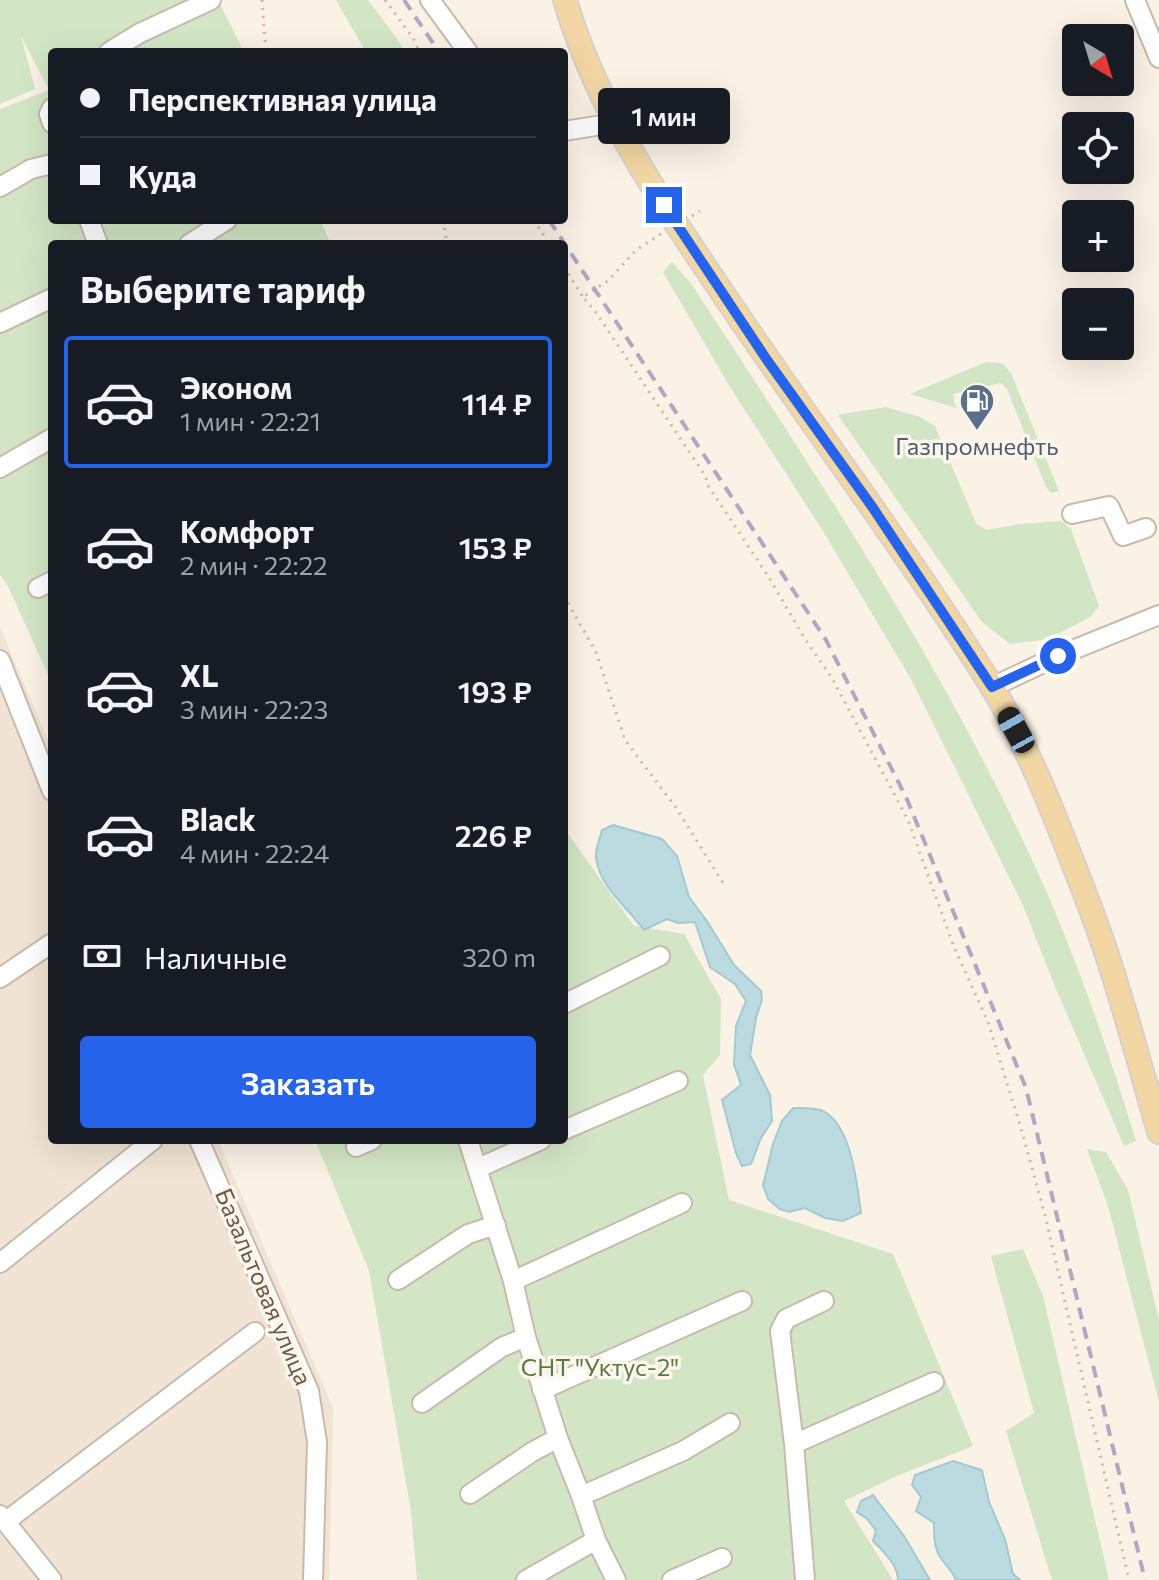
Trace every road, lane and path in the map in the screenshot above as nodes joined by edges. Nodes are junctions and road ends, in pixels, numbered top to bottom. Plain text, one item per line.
1 (211, 0) edge
2 (262, 0) edge
3 (385, 0) edge
4 (430, 0) edge
5 (565, 0) edge
6 (1135, 0) edge
7 (116, 48) edge
8 (266, 48) edge
9 (418, 48) edge
10 (465, 48) edge
11 (1159, 58) edge
12 (615, 123) junction
13 (568, 130) edge
14 (48, 165) edge
15 (0, 187) edge
16 (700, 211) dead end
17 (221, 224) edge
18 (676, 225) junction
19 (195, 240) edge
20 (568, 273) edge
21 (583, 297) junction
22 (48, 300) edge
23 (0, 323) edge
24 (48, 440) edge
25 (0, 468) edge
26 (1072, 514) dead end
27 (1146, 528) dead end
28 (568, 603) edge
29 (1159, 615) edge
30 (0, 660) edge
31 (992, 687) junction
32 (48, 781) edge
33 (723, 883) dead end
34 (48, 946) edge
35 (660, 956) dead end
36 (0, 978) edge
37 (568, 1002) edge
38 (678, 1081) dead end
39 (568, 1128) edge
40 (1159, 1132) edge
41 (148, 1144) edge
42 (201, 1144) edge
43 (469, 1144) edge
44 (532, 1144) edge
45 (478, 1168) junction
46 (682, 1203) dead end
47 (496, 1225) junction
48 (0, 1263) edge
49 (398, 1280) dead end
50 (513, 1281) junction
51 (742, 1301) dead end
52 (824, 1301) dead end
53 (255, 1332) dead end
54 (526, 1337) junction
55 (934, 1382) dead end
56 (542, 1390) junction
57 (422, 1403) dead end
58 (730, 1423) dead end
59 (558, 1438) junction
60 (794, 1444) junction
61 (470, 1494) dead end
62 (581, 1496) junction
63 (3, 1518) edge
64 (596, 1540) junction
65 (722, 1558) dead end
66 (52, 1580) edge
67 (313, 1580) edge
68 (526, 1580) edge
69 (616, 1580) edge
70 (672, 1580) edge
71 (805, 1580) edge
72 (1129, 1580) edge

1 - 7 street
2 - 8 path
3 - 9 path
4 - 10 street
5 - 12 main road
6 - 11 street
12 - 13 street
12 - 18 main road
14 - 15 street
16 - 18 path
17 - 19 street
18 - 21 path
18 - 31 main road
20 - 21 path
21 - 72 path
22 - 23 street
24 - 25 street
26 - 27 street
28 - 33 path
29 - 31 street
30 - 32 street
31 - 40 main road
34 - 36 street
35 - 37 street
38 - 39 street
41 - 48 street
42 - 67 street, Базальтовая улица
43 - 45 street
44 - 45 street
45 - 47 street
46 - 50 street
47 - 49 street
47 - 50 street
50 - 54 street
51 - 56 street
52 - 60 street
53 - 63 street
54 - 56 street
54 - 57 street
55 - 60 street
56 - 59 street
58 - 62 street
59 - 61 street
59 - 62 street
60 - 71 street
62 - 64 street
63 - 66 street
64 - 68 street
64 - 69 street
65 - 70 street

